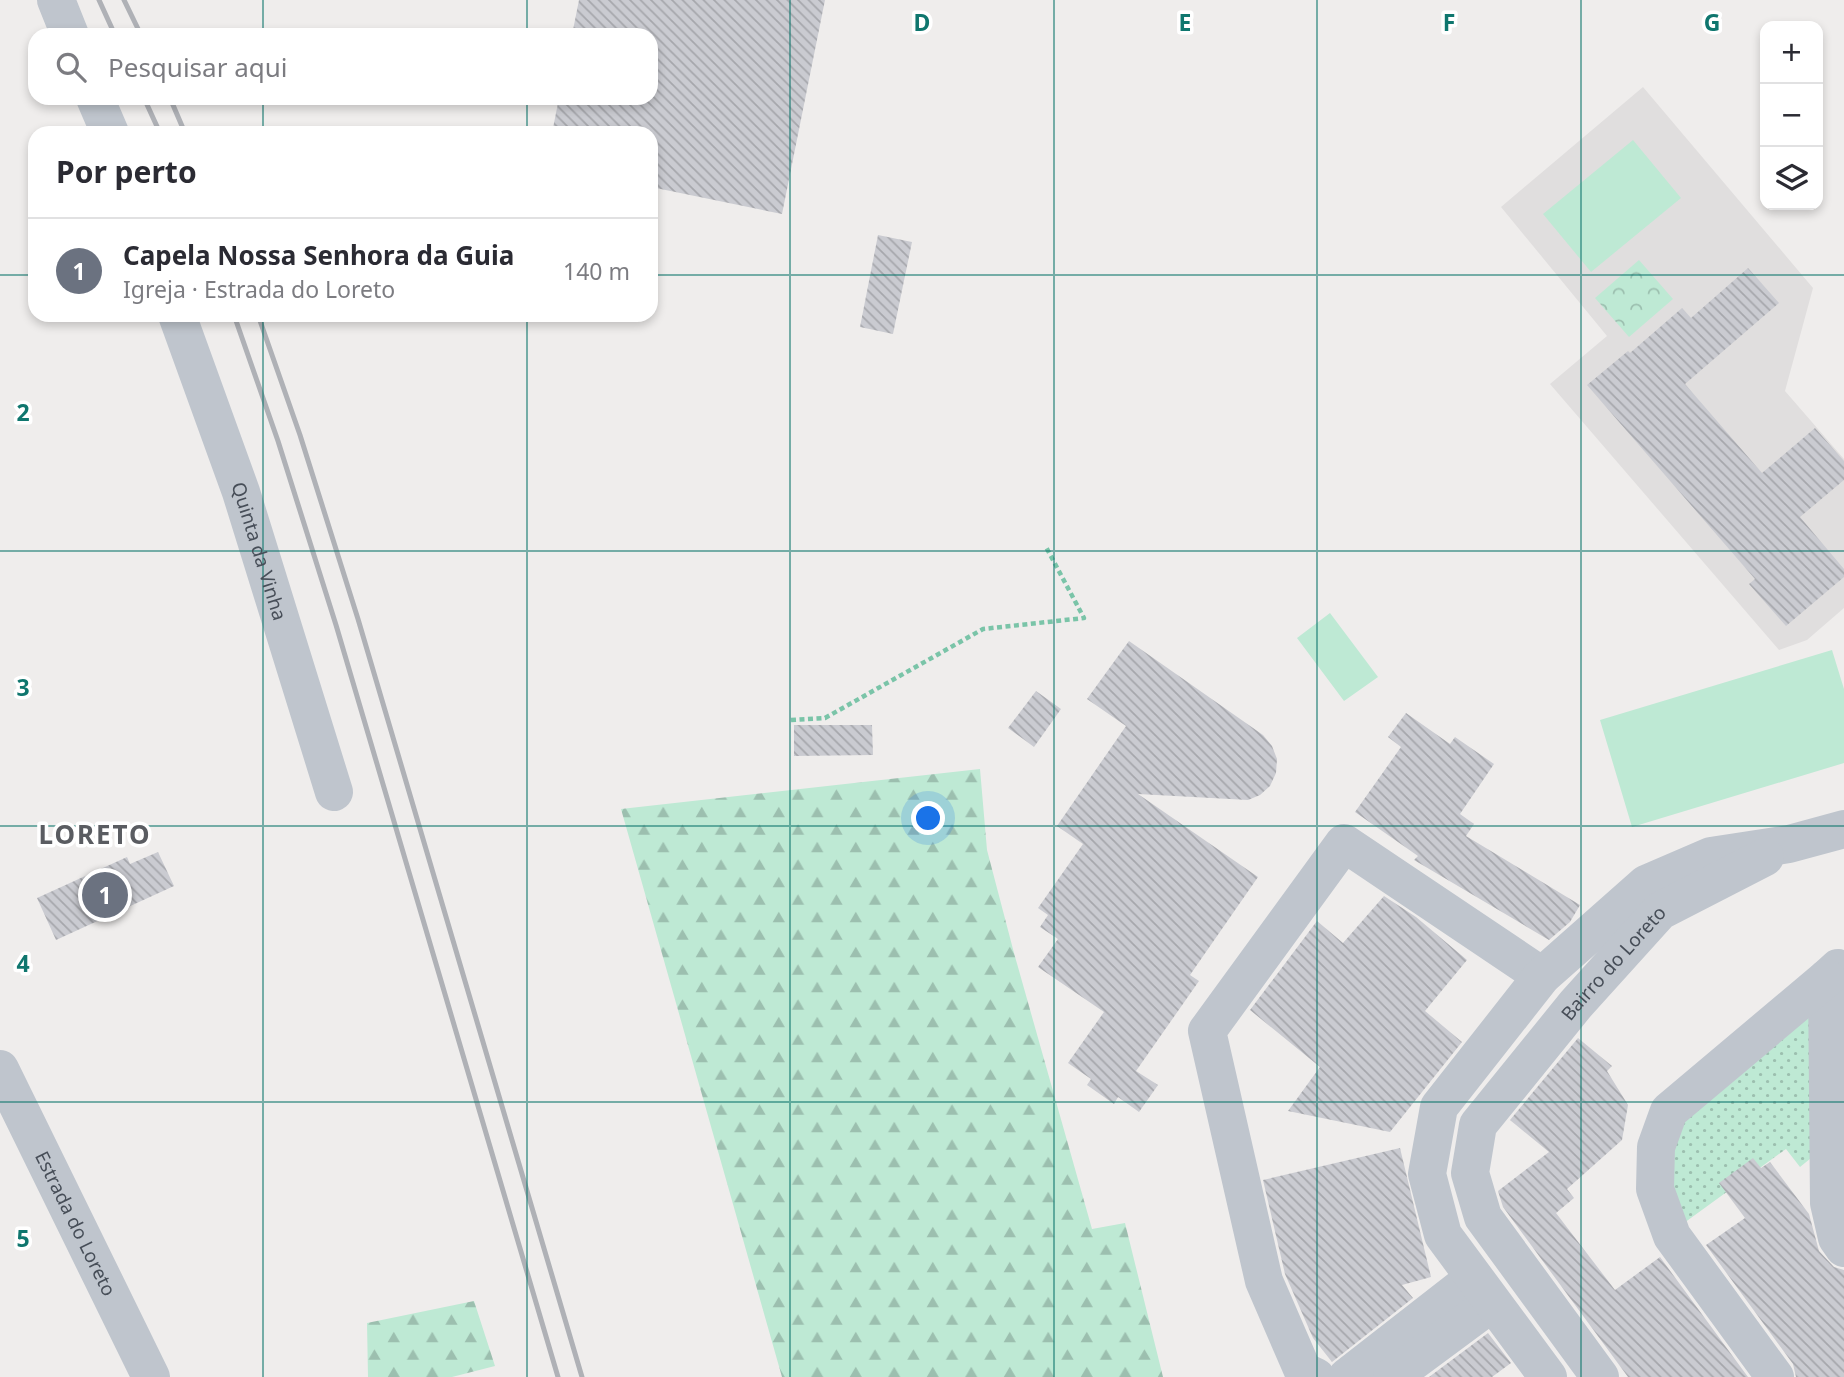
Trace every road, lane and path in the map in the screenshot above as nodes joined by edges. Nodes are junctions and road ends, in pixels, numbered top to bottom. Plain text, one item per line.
1 (56, 0) edge
2 (67, 28) edge
3 (98, 105) edge
4 (107, 126) edge
5 (179, 322) edge
6 (1046, 547) dead end
7 (791, 720) dead end
8 (334, 792) dead end
9 (1844, 829) edge
10 (1789, 844) junction
11 (1835, 970) edge
12 (1542, 976) junction
13 (0, 1069) edge
14 (1844, 1248) edge
15 (1483, 1290) junction
16 (151, 1377) edge
17 (1316, 1377) edge
18 (1347, 1377) edge
19 (1392, 1377) edge
20 (1548, 1377) edge
21 (1600, 1377) edge
22 (1775, 1377) edge

1 - 2 street
3 - 4 street
5 - 8 street, Quinta da Vinha
6 - 7 path
9 - 10 street
10 - 12 street, Bairro do Loreto
10 - 21 street, Bairro do Loreto
11 - 14 street
11 - 22 street
12 - 15 street, Bairro do Loreto
12 - 17 street
13 - 16 street, Estrada do Loreto
15 - 18 street
15 - 19 street
15 - 20 street, Bairro do Loreto

